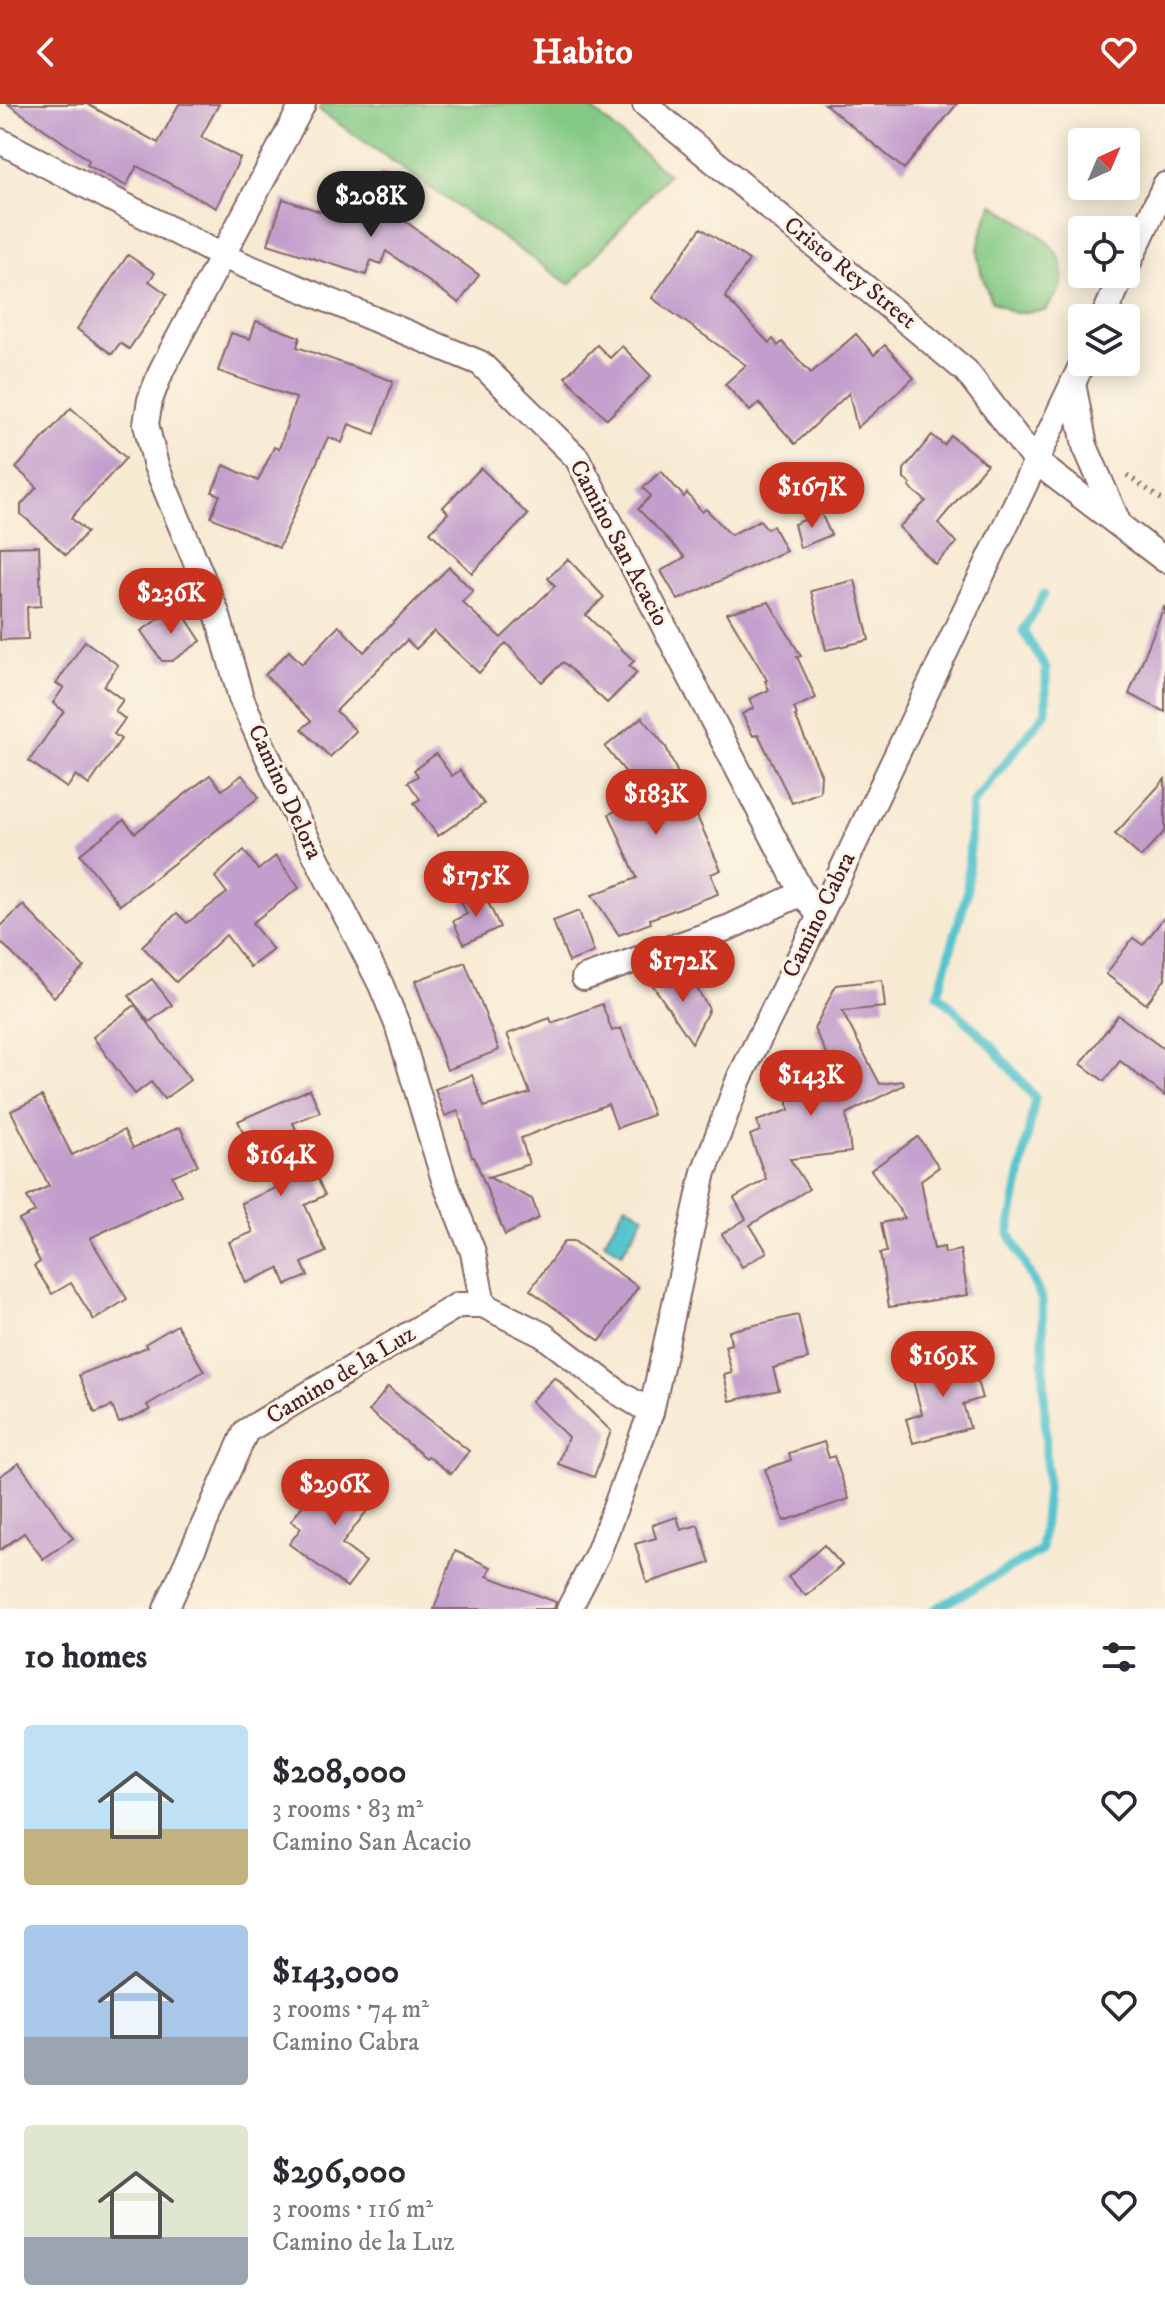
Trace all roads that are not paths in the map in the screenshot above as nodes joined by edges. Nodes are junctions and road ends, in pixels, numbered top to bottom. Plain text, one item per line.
1 (303, 104) edge
2 (645, 104) edge
3 (0, 141) edge
4 (1165, 185) edge
5 (1140, 238) edge
6 (222, 256) junction
7 (1076, 376) edge
8 (1078, 376) edge
9 (1035, 461) junction
10 (1119, 526) junction
11 (1165, 560) edge
12 (802, 893) junction
13 (820, 916) junction
14 (584, 978) dead end
15 (483, 1305) junction
16 (651, 1412) junction
17 (166, 1609) edge
18 (569, 1609) edge

1 - 6 street, Camino Delora
2 - 9 street, Cristo Rey Street
3 - 6 street, Camino San Acacio
4 - 5 street
6 - 12 street, Camino San Acacio
6 - 15 street, Camino Delora
7 - 9 street, Camino Cabra
8 - 10 street
9 - 10 street, Cristo Rey Street
9 - 13 street, Camino Cabra
10 - 11 street, Cristo Rey Street
12 - 13 street, Camino San Acacio
12 - 14 street
13 - 16 street, Camino Cabra
15 - 16 street
15 - 17 street, Camino de la Luz
16 - 18 street, Camino Cabra

